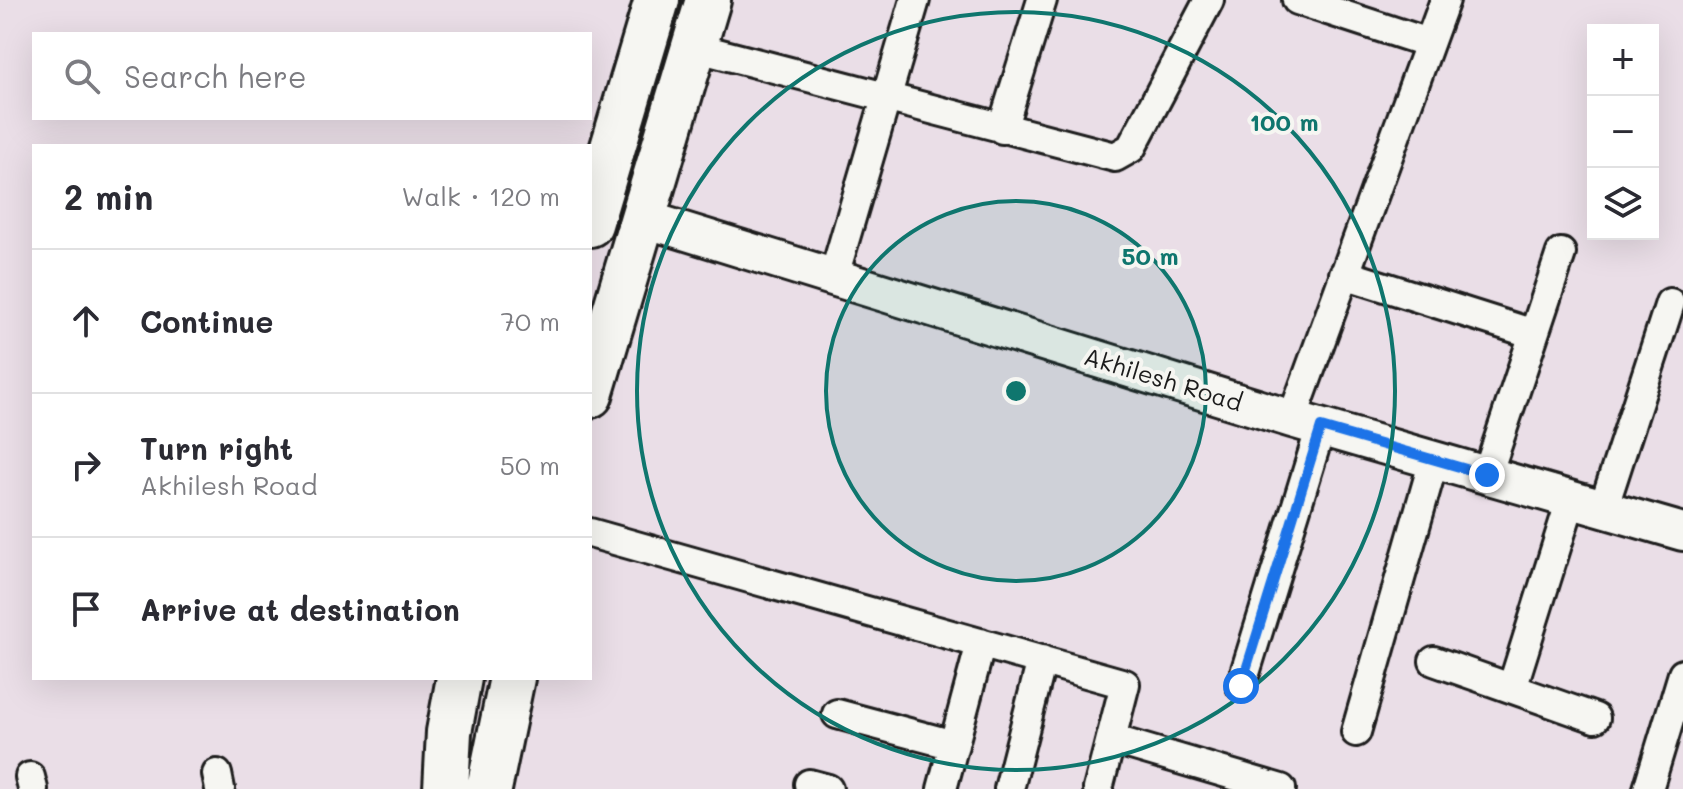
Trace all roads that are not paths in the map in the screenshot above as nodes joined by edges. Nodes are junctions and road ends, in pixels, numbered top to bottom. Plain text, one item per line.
1 (657, 0) edge
2 (708, 0) edge
3 (915, 0) edge
4 (1042, 0) edge
5 (1209, 0) edge
6 (1297, 0) edge
7 (1445, 0) edge
8 (1429, 43) junction
9 (694, 47) junction
10 (888, 99) junction
11 (1002, 129) junction
12 (592, 217) edge
13 (645, 219) junction
14 (1561, 253) dead end
15 (1344, 274) junction
16 (833, 279) junction
17 (1670, 303) dead end
18 (1534, 334) junction
19 (592, 389) edge
20 (1306, 423) junction
21 (1434, 460) junction
22 (1487, 475) junction
23 (1587, 504) junction
24 (1683, 532) edge
25 (592, 534) edge
26 (981, 643) junction
27 (1042, 660) junction
28 (1434, 661) dead end
29 (1683, 674) edge
30 (459, 680) edge
31 (512, 680) edge
32 (1241, 686) dead end
33 (1512, 688) junction
34 (837, 714) dead end
35 (1595, 718) dead end
36 (1356, 732) dead end
37 (1111, 739) junction
38 (954, 745) junction
39 (446, 789) edge
40 (489, 789) edge
41 (942, 789) edge
42 (1009, 789) edge
43 (1098, 789) edge
44 (1281, 789) edge
45 (1648, 789) edge

1 - 12 main road
2 - 9 main road
3 - 10 street
4 - 11 street
5 - 11 street
6 - 8 street
7 - 8 street
8 - 15 street
9 - 10 street
9 - 13 main road
10 - 11 street
10 - 16 street
13 - 16 street, Akhilesh Road
13 - 19 main road
14 - 18 street
15 - 18 street
15 - 20 street
16 - 20 street, Akhilesh Road
17 - 23 street
18 - 22 street
20 - 21 street, Akhilesh Road
20 - 32 street
21 - 22 street, Akhilesh Road
21 - 36 street
22 - 23 street, Akhilesh Road
23 - 24 street, Akhilesh Road
23 - 33 street
25 - 26 street
26 - 27 street
26 - 38 street
27 - 37 street
27 - 42 street
28 - 33 street
29 - 45 street
30 - 39 main road
31 - 40 main road
33 - 35 street
34 - 38 street
37 - 43 street
37 - 44 street
38 - 41 street

